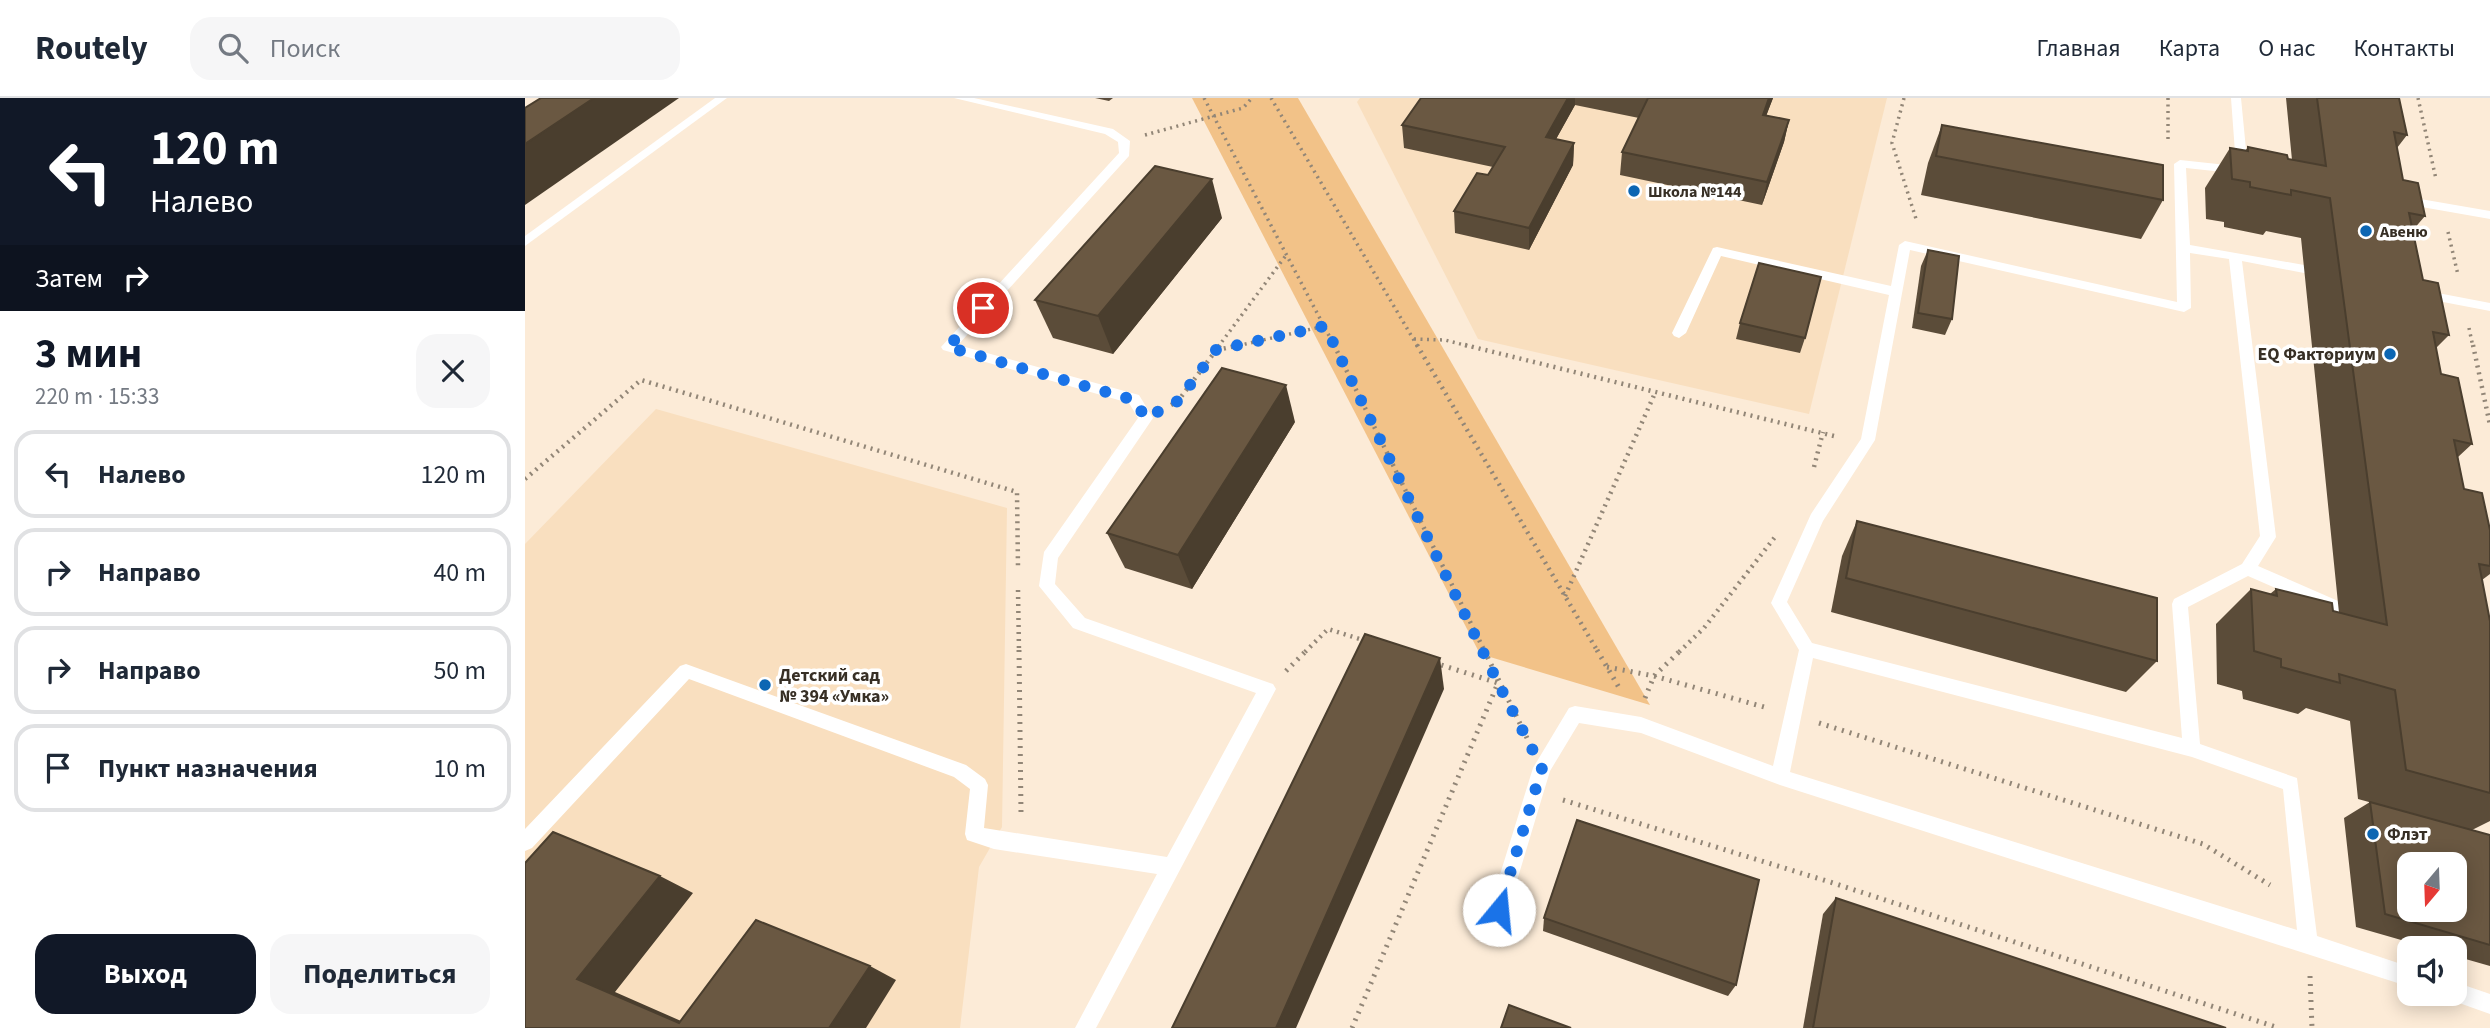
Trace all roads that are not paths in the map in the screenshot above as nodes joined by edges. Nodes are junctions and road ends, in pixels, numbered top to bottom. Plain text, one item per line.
1 (722, 98) edge
2 (959, 98) edge
3 (2236, 98) edge
4 (2392, 197) edge
5 (2490, 215) edge
6 (525, 242) edge
7 (2183, 248) junction
8 (2235, 256) junction
9 (2304, 269) dead end
10 (2409, 291) edge
11 (1896, 292) junction
12 (2490, 307) edge
13 (1679, 333) dead end
14 (2248, 569) junction
15 (2339, 609) edge
16 (1807, 649) junction
17 (2192, 749) junction
18 (1780, 777) junction
19 (525, 842) edge
20 (1169, 867) junction
21 (1499, 910) dead end
22 (2308, 943) junction
23 (2397, 973) edge
24 (2467, 996) edge
25 (2490, 1004) edge
26 (1085, 1028) edge

1 - 6 lane
2 - 20 lane
3 - 7 lane
4 - 5 lane
7 - 8 lane
7 - 11 lane
8 - 9 lane
8 - 14 lane
10 - 12 lane
11 - 13 lane
11 - 16 lane
14 - 15 lane
14 - 17 lane
16 - 17 lane
16 - 18 lane
17 - 22 lane
18 - 21 lane
18 - 22 lane
19 - 20 lane
20 - 26 lane
22 - 23 lane
24 - 25 lane

